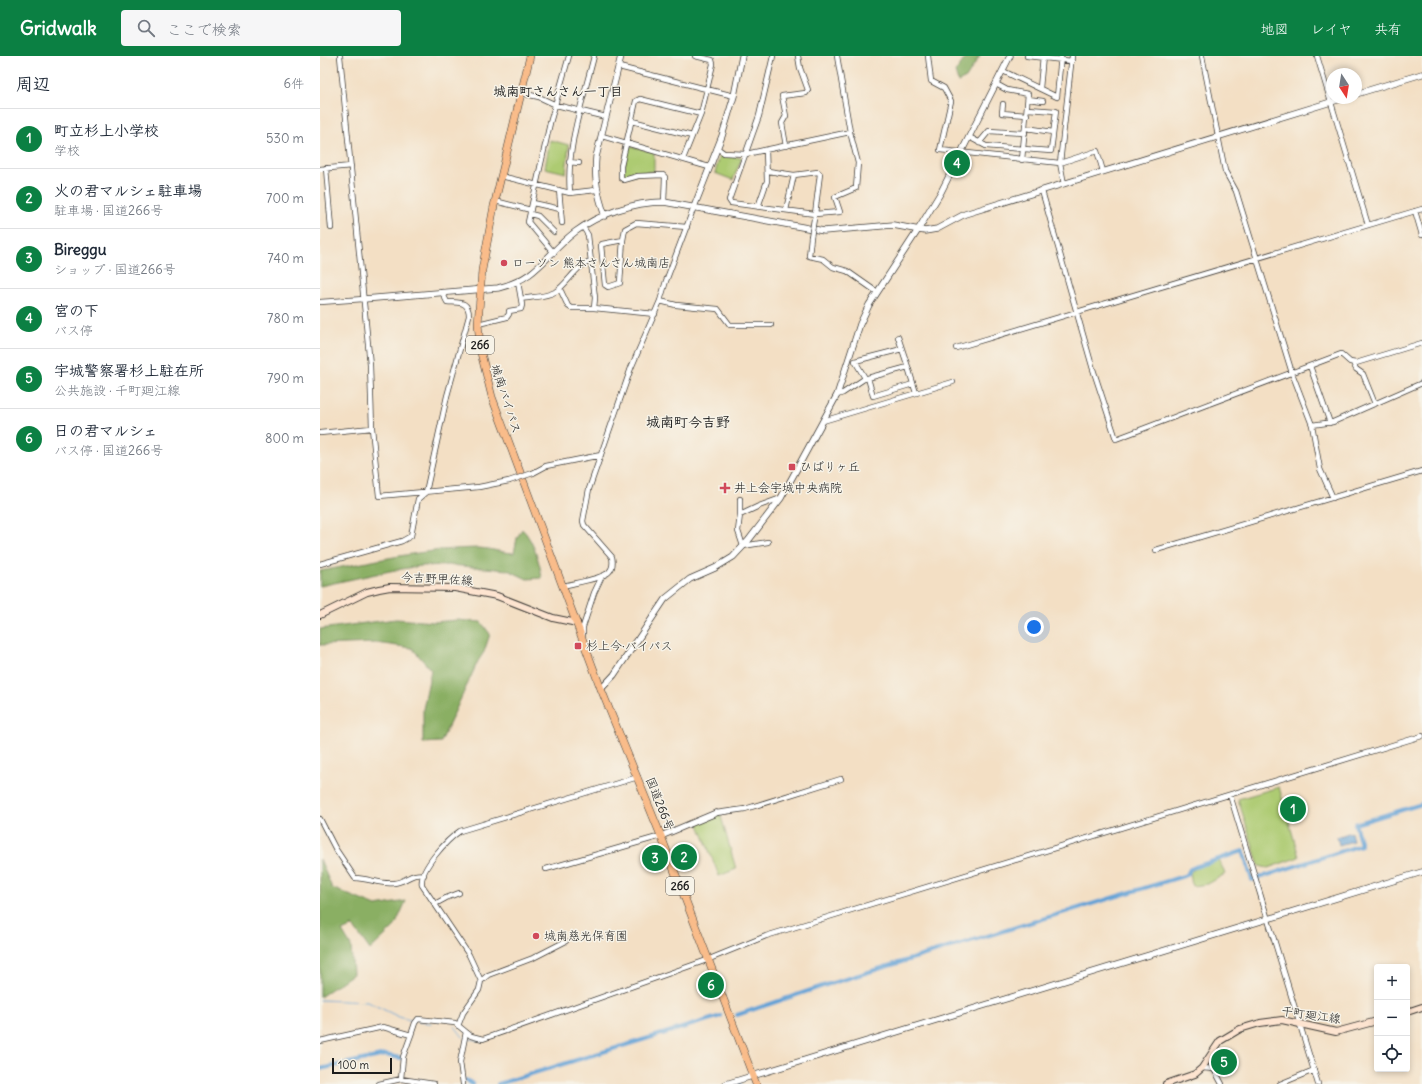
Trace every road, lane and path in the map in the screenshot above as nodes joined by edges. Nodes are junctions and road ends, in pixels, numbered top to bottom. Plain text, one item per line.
1 (340, 56) edge
2 (530, 56) edge
3 (569, 56) edge
4 (594, 56) edge
5 (621, 56) edge
6 (695, 56) edge
7 (742, 56) edge
8 (773, 56) edge
9 (798, 56) edge
10 (837, 56) edge
11 (928, 56) edge
12 (1010, 56) edge
13 (1027, 56) edge
14 (1202, 56) edge
15 (1317, 56) edge
16 (1043, 57) edge
17 (1060, 58) edge
18 (1072, 58) edge
19 (618, 67) junction
20 (1003, 71) junction
21 (1422, 74) edge
22 (996, 84) junction
23 (1326, 86) edge
24 (1040, 88) junction
25 (707, 89) junction
26 (521, 92) junction
27 (1362, 92) edge
28 (734, 96) junction
29 (1028, 99) junction
30 (1043, 101) dead end
31 (1003, 104) dead end
32 (1326, 104) edge
33 (1332, 104) edge
34 (556, 106) junction
35 (1028, 109) junction
36 (581, 111) junction
37 (701, 114) junction
38 (1027, 115) junction
39 (606, 118) junction
40 (632, 121) junction
41 (1026, 131) junction
42 (850, 132) junction
43 (1053, 132) junction
44 (602, 136) junction
45 (692, 136) junction
46 (1218, 136) junction
47 (969, 137) junction
48 (626, 143) junction
49 (979, 143) junction
50 (786, 146) junction
51 (717, 148) junction
52 (1024, 149) junction
53 (766, 150) junction
54 (746, 154) junction
55 (960, 154) junction
56 (683, 160) junction
57 (1022, 160) junction
58 (569, 162) junction
59 (579, 163) dead end
60 (1060, 163) junction
61 (351, 166) junction
62 (709, 167) junction
63 (323, 169) edge
64 (768, 171) junction
65 (1104, 172) junction
66 (794, 175) junction
67 (501, 176) junction
68 (1064, 184) junction
69 (537, 185) junction
70 (559, 190) junction
71 (596, 190) junction
72 (1042, 191) junction
73 (570, 193) junction
74 (495, 201) junction
75 (664, 202) junction
76 (533, 203) junction
77 (694, 207) junction
78 (758, 207) junction
79 (560, 209) junction
80 (1422, 209) edge
81 (786, 210) junction
82 (1415, 211) junction
83 (530, 212) junction
84 (605, 216) junction
85 (814, 216) junction
86 (562, 224) dead end
87 (1368, 225) junction
88 (583, 227) junction
89 (687, 227) junction
90 (331, 228) dead end
91 (918, 230) junction
92 (554, 232) dead end
93 (1422, 235) edge
94 (623, 240) junction
95 (554, 253) junction
96 (1258, 258) junction
97 (591, 261) junction
98 (518, 282) junction
99 (480, 289) junction
100 (560, 289) junction
101 (442, 292) junction
102 (878, 292) junction
103 (364, 299) junction
104 (521, 299) junction
105 (660, 301) junction
106 (320, 302) edge
107 (594, 308) junction
108 (1076, 312) junction
109 (655, 314) junction
110 (478, 324) junction
111 (771, 325) dead end
112 (898, 337) dead end
113 (1422, 343) edge
114 (956, 348) dead end
115 (902, 349) junction
116 (1353, 363) junction
117 (1310, 366) junction
118 (908, 367) junction
119 (1292, 373) junction
120 (867, 378) junction
121 (954, 382) dead end
122 (1422, 383) edge
123 (913, 384) junction
124 (916, 394) junction
125 (836, 395) junction
126 (1375, 404) junction
127 (821, 422) junction
128 (1330, 422) junction
129 (1312, 425) junction
130 (372, 428) junction
131 (320, 434) edge
132 (601, 455) junction
133 (1422, 471) edge
134 (426, 492) junction
135 (781, 498) junction
136 (1333, 498) junction
137 (740, 499) dead end
138 (740, 515) junction
139 (768, 542) dead end
140 (743, 546) junction
141 (1156, 550) dead end
142 (320, 564) edge
143 (602, 576) junction
144 (563, 586) junction
145 (320, 615) edge
146 (576, 623) junction
147 (583, 641) junction
148 (601, 689) junction
149 (1422, 736) edge
150 (638, 778) junction
151 (841, 780) dead end
152 (1230, 795) junction
153 (716, 813) joint
154 (320, 819) edge
155 (661, 836) junction
156 (546, 870) dead end
157 (1422, 872) edge
158 (424, 875) junction
159 (459, 893) dead end
160 (435, 904) junction
161 (1268, 919) junction
162 (566, 941) dead end
163 (707, 960) junction
164 (481, 981) junction
165 (1422, 1007) edge
166 (1410, 1011) edge
167 (1374, 1022) edge
168 (1300, 1024) junction
169 (458, 1026) junction
170 (466, 1032) junction
171 (411, 1035) junction
172 (320, 1041) edge
173 (1202, 1068) junction
174 (1314, 1070) junction
175 (753, 1075) junction
176 (401, 1079) junction
177 (379, 1084) edge
178 (434, 1084) edge
179 (463, 1084) edge
180 (726, 1084) edge
181 (756, 1084) edge
182 (1166, 1084) edge
183 (1222, 1084) edge
184 (1280, 1084) edge
185 (1318, 1084) edge

1 - 61 street
2 - 26 highway, 城南バイパス / 266
3 - 34 street
4 - 36 street
5 - 19 street
6 - 25 street
7 - 28 street
8 - 54 street
9 - 50 street
10 - 42 street
11 - 55 street
12 - 20 street
13 - 16 street
14 - 46 street
15 - 23 street
16 - 17 street
16 - 24 street
17 - 18 street
17 - 24 street
18 - 60 street
19 - 25 street
19 - 39 street
20 - 22 street
20 - 24 street
21 - 27 street
22 - 29 street
22 - 47 street
25 - 28 street
25 - 37 street
26 - 34 street
26 - 67 highway, 城南バイパス / 266
28 - 51 street
29 - 30 street
29 - 35 street
31 - 38 street
32 - 46 street
33 - 87 street
34 - 36 street
34 - 69 street
35 - 38 street
35 - 43 street
36 - 39 street
36 - 58 street
37 - 40 street
37 - 45 street
38 - 41 street
39 - 44 street
40 - 45 street
40 - 48 street
41 - 43 street
41 - 49 street
41 - 52 street
42 - 50 street
42 - 85 street
43 - 52 street
44 - 48 street
44 - 71 street
45 - 56 street
46 - 65 street
46 - 96 street
47 - 49 street
47 - 55 street
48 - 56 street
48 - 75 street
49 - 52 street
50 - 53 street
51 - 54 street
51 - 62 street
52 - 57 street
53 - 54 street
53 - 64 street
54 - 78 street
55 - 57 street
55 - 91 street
56 - 62 street
57 - 60 street
58 - 59 street
58 - 73 street
60 - 65 street
60 - 68 street
61 - 63 street
61 - 103 street
62 - 77 street
63 - 90 street
64 - 66 street
64 - 78 street
65 - 68 street
66 - 81 street
66 - 85 street
67 - 69 street
67 - 74 highway, 城南バイパス / 266
68 - 72 street
69 - 70 street
69 - 76 street
70 - 73 street
70 - 79 street
71 - 73 street
71 - 84 street
72 - 91 street
72 - 108 street
74 - 83 street
74 - 99 highway, 城南バイパス / 266
75 - 77 street
75 - 84 street
76 - 79 street
76 - 83 street
77 - 89 street
77 - 91 street
78 - 81 street
79 - 86 street
80 - 82 street
81 - 85 street
82 - 87 street
82 - 93 street
83 - 92 street
83 - 95 street
84 - 88 street
85 - 102 street, bridge
87 - 96 street
88 - 95 street
88 - 97 street
89 - 94 street
89 - 105 street
91 - 102 street
94 - 94 street
95 - 98 street
96 - 108 street
96 - 119 street
97 - 100 street
97 - 107 street
98 - 99 street
98 - 104 street
99 - 101 street
99 - 110 highway, 城南バイパス / 266
100 - 104 street
100 - 107 street
101 - 103 street
101 - 134 street
102 - 125 street
103 - 106 street
103 - 130 street
104 - 110 street
105 - 109 street
105 - 111 street
107 - 109 street
108 - 114 street
108 - 119 street
109 - 132 street
110 - 144 highway, 城南バイパス / 266
112 - 115 street
113 - 116 street
115 - 118 street
115 - 120 street
116 - 117 street
116 - 126 street
117 - 119 street
117 - 128 street
118 - 120 street
118 - 123 street
119 - 129 street
120 - 123 street
120 - 125 street
121 - 124 street
122 - 126 street
123 - 124 street
124 - 127 street
125 - 127 street
126 - 128 street
127 - 135 street
128 - 129 street
129 - 136 street
130 - 131 street
130 - 134 street
132 - 134 street, bridge
132 - 143 street
133 - 136 street
134 - 142 street
135 - 138 street
135 - 140 street
136 - 141 street
137 - 138 street
138 - 140 street
139 - 140 street
140 - 148 street
143 - 144 street
143 - 147 street
144 - 146 highway, 城南バイパス / 266
145 - 146 main road, 今吉野甲佐線
146 - 147 highway, 国道266号 / 266
147 - 148 highway, 国道266号 / 266
148 - 150 highway, 国道266号 / 266
149 - 152 street
150 - 155 highway, 国道266号 / 266
150 - 158 street
151 - 153 street
152 - 161 street
152 - 163 street
153 - 155 street
154 - 158 street
155 - 156 street
155 - 163 highway, 国道266号 / 266
157 - 161 street
158 - 160 street
159 - 160 street
160 - 164 street
161 - 168 street
161 - 175 street
162 - 164 street
163 - 170 street
163 - 175 highway, 国道266号 / 266
164 - 169 street
165 - 166 main road
167 - 168 main road, 千町廻江線
168 - 173 main road, 千町廻江線
168 - 174 street
169 - 170 street
169 - 171 street
170 - 179 street
171 - 172 street
171 - 176 street
173 - 182 main road, 千町廻江線
173 - 183 street
174 - 184 street
174 - 185 street
175 - 180 street
175 - 181 highway, 国道266号 / 266
176 - 177 street
176 - 178 street

